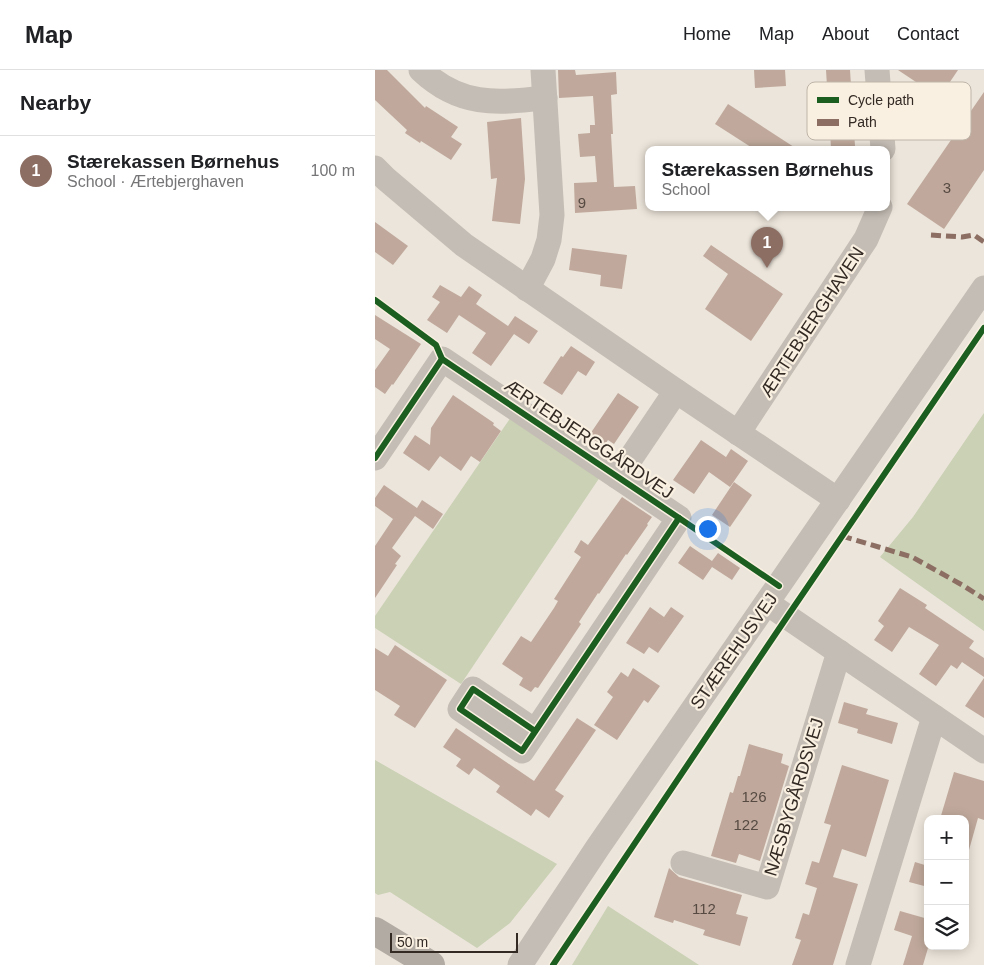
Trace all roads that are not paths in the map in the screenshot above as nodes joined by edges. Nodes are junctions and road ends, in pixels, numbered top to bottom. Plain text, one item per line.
1 (421, 70) edge
2 (543, 70) edge
3 (545, 98) junction
4 (379, 180) edge
5 (878, 211) edge
6 (984, 288) edge
7 (527, 289) junction
8 (676, 391) junction
9 (738, 433) junction
10 (375, 458) edge
11 (618, 477) junction
12 (838, 500) junction
13 (767, 603) junction
14 (839, 652) junction
15 (934, 717) junction
16 (535, 731) dead end
17 (984, 751) edge
18 (683, 863) dead end
19 (375, 931) edge
20 (431, 965) edge
21 (520, 965) edge
22 (858, 965) edge

1 - 3 street
2 - 3 street
3 - 7 street
4 - 7 street
5 - 9 street, ÆRTEBJERGHAVEN
6 - 12 street, STÆREHUSVEJ
7 - 8 street
8 - 9 street
8 - 11 street, ÆRTEBJERGGÅRDVEJ
9 - 12 street
10 - 11 street, ÆRTEBJERGGÅRDVEJ
11 - 16 street, ÆRTEBJERGGÅRDVEJ
12 - 13 street, STÆREHUSVEJ
13 - 14 street
13 - 21 street, STÆREHUSVEJ
14 - 15 street
14 - 18 street, NÆSBYGÅRDSVEJ
15 - 17 street
15 - 22 street
19 - 20 main road

